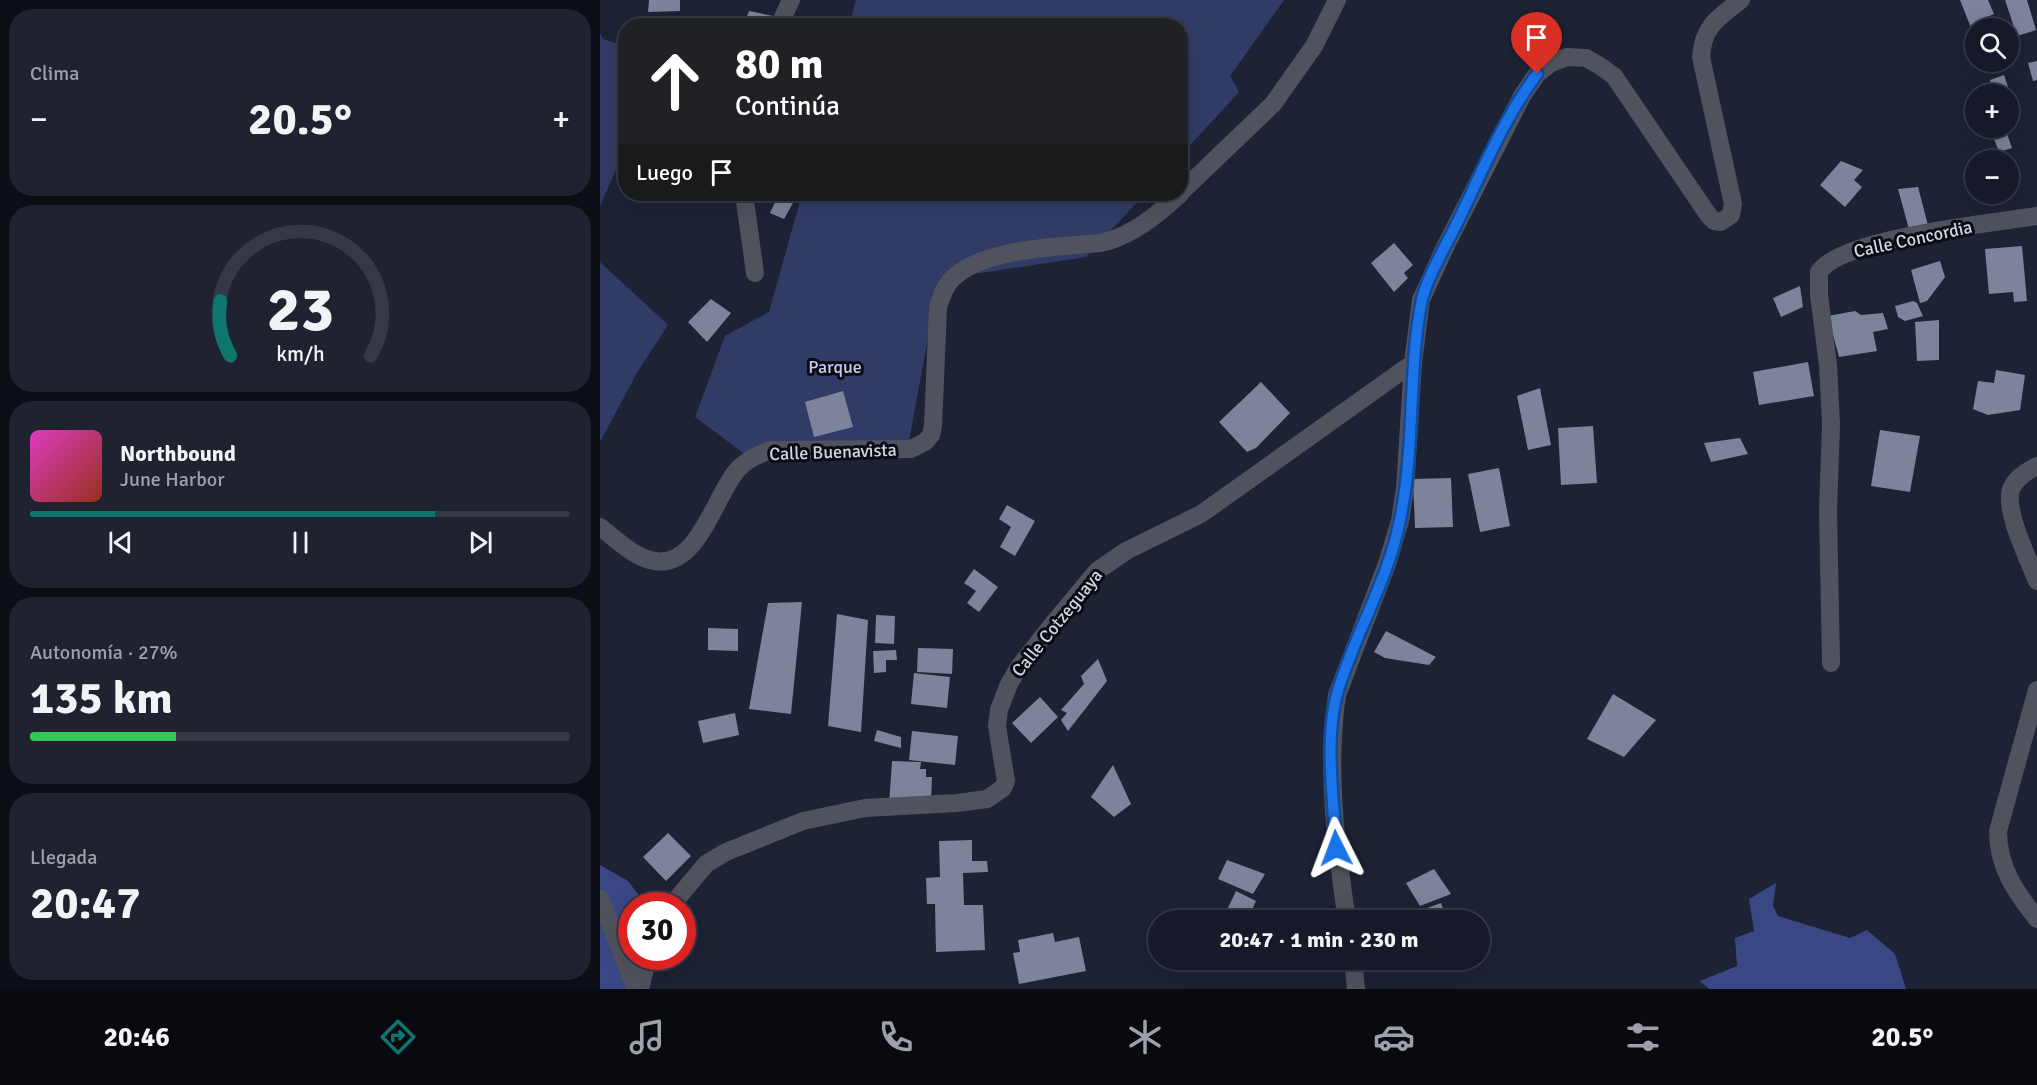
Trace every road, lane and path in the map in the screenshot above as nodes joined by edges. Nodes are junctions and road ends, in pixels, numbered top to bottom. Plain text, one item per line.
1 (791, 0) edge
2 (1337, 0) edge
3 (1741, 0) edge
4 (783, 18) edge
5 (1188, 185) edge
6 (745, 201) edge
7 (1170, 201) edge
8 (2037, 216) edge
9 (755, 273) dead end
10 (1413, 363) junction
11 (2037, 466) edge
12 (600, 527) edge
13 (2037, 581) edge
14 (1831, 663) dead end
15 (2037, 690) edge
16 (681, 892) edge
17 (600, 898) edge
18 (1345, 910) edge
19 (2037, 919) edge
20 (644, 970) edge
21 (1354, 970) edge
22 (638, 989) edge
23 (1356, 989) edge

1 - 4 street
2 - 5 street, Calle Buenavista
3 - 10 street
6 - 9 street
7 - 12 street, Calle Buenavista
8 - 14 street, Calle Concordia
10 - 16 street, Calle Cotzeguaya
10 - 18 street
11 - 13 street
15 - 19 street
17 - 22 street
20 - 22 street
21 - 23 street

